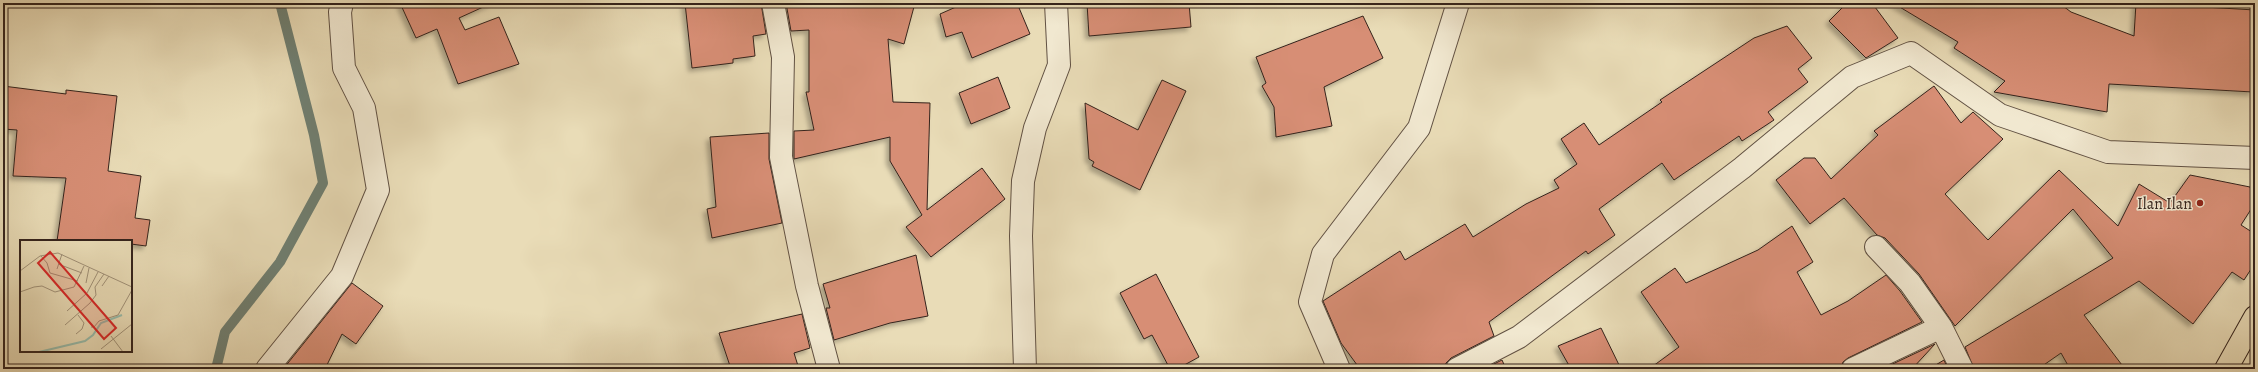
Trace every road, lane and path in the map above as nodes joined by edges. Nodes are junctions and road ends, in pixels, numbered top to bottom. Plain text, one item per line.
1 (342, 3) edge
2 (773, 3) edge
3 (1056, 3) edge
4 (1458, 3) edge
5 (2255, 158) edge
6 (1876, 247) dead end
7 (2255, 317) edge
8 (1941, 326) junction
9 (267, 369) edge
10 (829, 369) edge
11 (1025, 369) edge
12 (1339, 369) edge
13 (1457, 369) edge
14 (1853, 369) edge
15 (1962, 369) edge
16 (2226, 369) edge

1 - 9 street
2 - 10 street
3 - 11 street
4 - 12 street
5 - 13 street
6 - 8 street
7 - 16 main road
8 - 14 street
8 - 15 street

